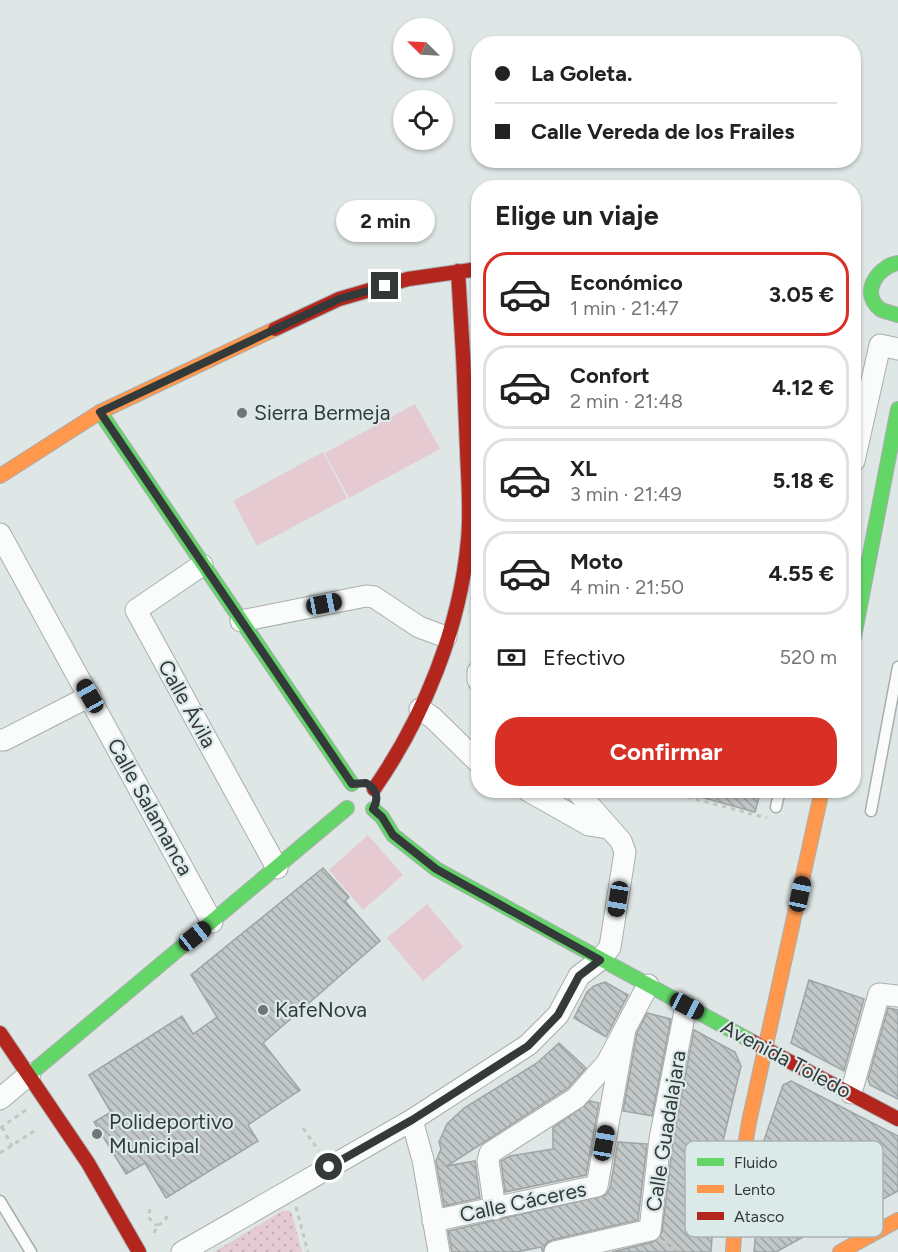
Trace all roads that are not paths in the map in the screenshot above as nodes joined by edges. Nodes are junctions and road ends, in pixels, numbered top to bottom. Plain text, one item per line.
1 (898, 263) edge
2 (863, 266) dead end
3 (471, 270) edge
4 (458, 271) junction
5 (876, 274) junction
6 (898, 315) edge
7 (898, 349) edge
8 (471, 368) edge
9 (861, 402) edge
10 (898, 410) edge
11 (100, 412) junction
12 (471, 446) edge
13 (0, 476) edge
14 (0, 534) edge
15 (202, 565) junction
16 (861, 580) edge
17 (241, 621) junction
18 (446, 637) junction
19 (898, 667) edge
20 (90, 696) junction
21 (420, 709) junction
22 (0, 740) edge
23 (471, 755) edge
24 (352, 784) junction
25 (374, 789) junction
26 (541, 798) edge
27 (583, 798) edge
28 (778, 798) edge
29 (820, 798) edge
30 (776, 807) dead end
31 (347, 808) junction
32 (373, 809) junction
33 (871, 811) dead end
34 (609, 829) junction
35 (277, 868) junction
36 (212, 922) junction
37 (600, 960) junction
38 (648, 985) junction
39 (898, 996) edge
40 (687, 1006) junction
41 (625, 1029) junction
42 (0, 1033) edge
43 (765, 1048) junction
44 (30, 1074) junction
45 (851, 1093) junction
46 (0, 1100) edge
47 (898, 1119) edge
48 (412, 1120) junction
49 (746, 1141) edge
50 (0, 1201) edge
51 (495, 1209) junction
52 (898, 1220) edge
53 (433, 1221) junction
54 (883, 1228) edge
55 (733, 1237) edge
56 (867, 1237) edge
57 (31, 1252) edge
58 (139, 1252) edge
59 (182, 1252) edge
60 (439, 1252) edge
61 (555, 1252) edge
62 (732, 1252) edge
63 (840, 1252) edge

1 - 5 street
2 - 5 street
3 - 4 street
4 - 8 street
4 - 11 street
5 - 6 street
7 - 9 street
10 - 16 street
11 - 13 street
11 - 15 street
12 - 18 street
14 - 20 street, Calle Salamanca
15 - 17 street
15 - 35 street, Calle Ávila
17 - 18 street
17 - 24 street
18 - 21 street
19 - 33 lane
20 - 22 street
20 - 36 street, Calle Salamanca
21 - 23 street
21 - 25 street
24 - 25 street
24 - 31 street
25 - 32 street
26 - 34 street
27 - 34 street
28 - 30 lane
29 - 43 street
31 - 32 street
31 - 35 street
32 - 37 street, Avenida Toledo
34 - 37 street
35 - 36 street
36 - 44 street
37 - 38 street, Avenida Toledo
37 - 48 street
38 - 40 street, Avenida Toledo
38 - 41 street
39 - 45 street
40 - 43 street, Avenida Toledo
40 - 61 street, Calle Guadalajara
41 - 51 street
41 - 51 street, Calle Cáceres
42 - 44 street
43 - 45 street, Avenida Toledo
43 - 49 street
44 - 46 street
44 - 58 street
45 - 47 street, Avenida Toledo
48 - 53 street
48 - 59 street
50 - 57 lane
51 - 53 street, Calle Cáceres
52 - 54 street
53 - 60 street
55 - 62 street
56 - 63 street

